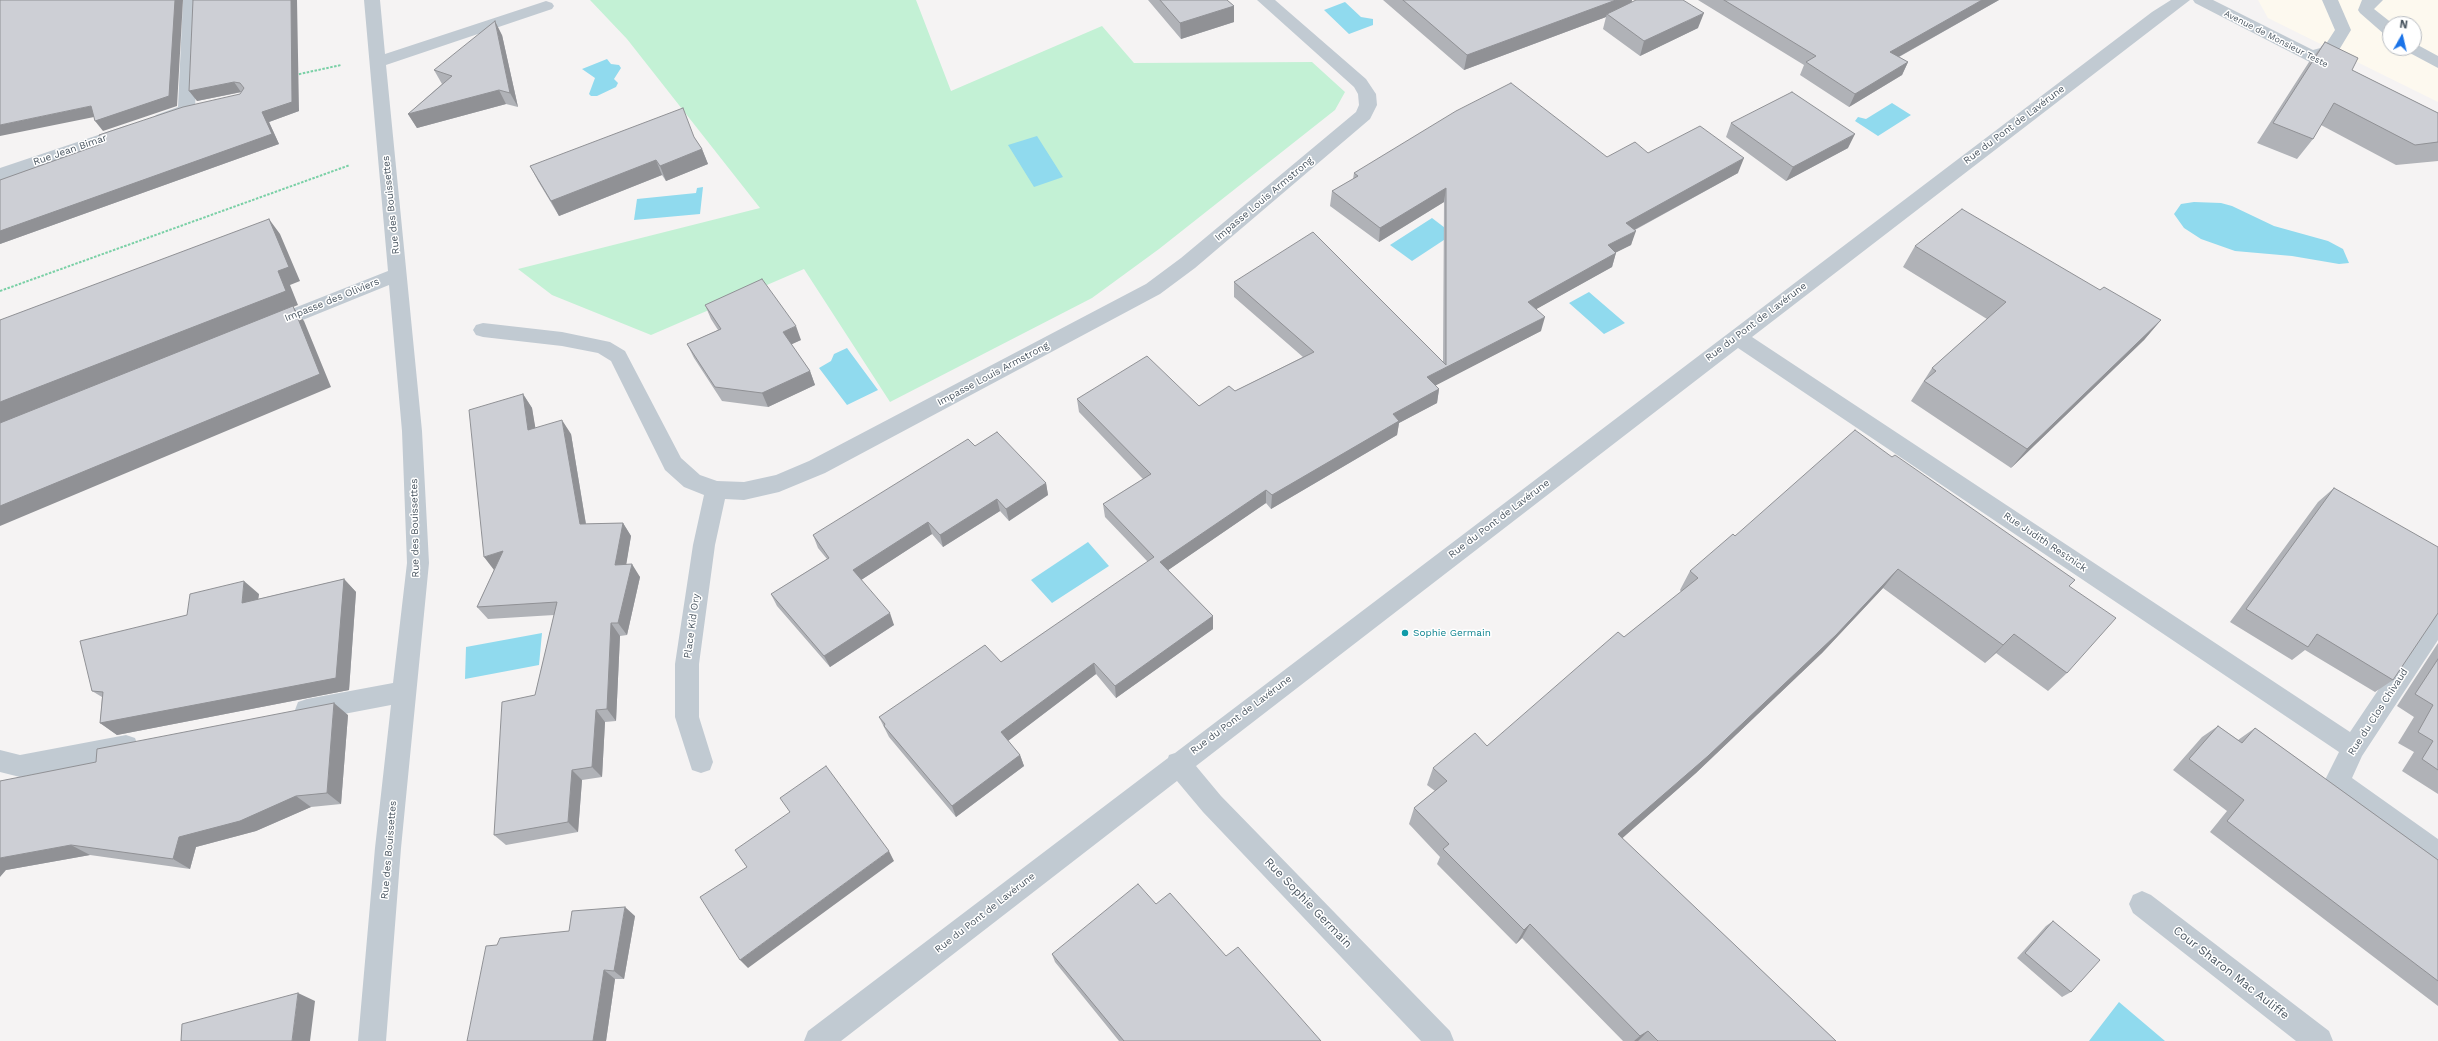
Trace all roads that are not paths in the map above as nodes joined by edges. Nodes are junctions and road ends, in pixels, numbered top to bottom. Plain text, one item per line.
1 (191, 0) edge
2 (372, 0) edge
3 (1265, 0) edge
4 (2182, 0) edge
5 (2201, 0) edge
6 (2330, 0) edge
7 (2375, 0) edge
8 (546, 6) dead end
9 (2382, 23) edge
10 (2422, 53) edge
11 (2312, 56) junction
12 (378, 62) junction
13 (2438, 63) edge
14 (2354, 78) edge
15 (0, 174) edge
16 (398, 274) junction
17 (483, 330) dead end
18 (251, 332) edge
19 (1737, 337) junction
20 (716, 490) junction
21 (2438, 620) edge
22 (404, 692) junction
23 (287, 714) edge
24 (146, 742) edge
25 (2353, 748) junction
26 (0, 761) edge
27 (701, 762) dead end
28 (1178, 763) junction
29 (2438, 854) edge
30 (2142, 904) dead end
31 (372, 1041) edge
32 (818, 1041) edge
33 (1440, 1041) edge
34 (2319, 1041) edge

1 - 15 street, Rue Jean Bimar
2 - 12 street, Rue des Bouissettes
3 - 20 street, Impasse Louis Armstrong
4 - 19 street, Rue du Pont de Lavérune
5 - 11 street, Avenue de Monsieur Teste
6 - 11 street
7 - 9 street
8 - 12 street
10 - 13 street
11 - 14 street, Avenue de Monsieur Teste
12 - 16 street, Rue des Bouissettes
16 - 18 street, Impasse des Oliviers
16 - 22 street, Rue des Bouissettes
17 - 20 street, Impasse Louis Armstrong
19 - 25 street, Rue Judith Restnick
19 - 28 street, Rue du Pont de Lavérune
20 - 27 street, Place Kid Ory
21 - 25 street, Rue du Clos Chivaud
22 - 23 street
22 - 31 street, Rue des Bouissettes
24 - 26 street
25 - 29 street, Rue du Clos Chivaud
28 - 32 street, Rue du Pont de Lavérune
28 - 33 street, Rue Sophie Germain
30 - 34 street, Cour Sharon Mac Auliffe

